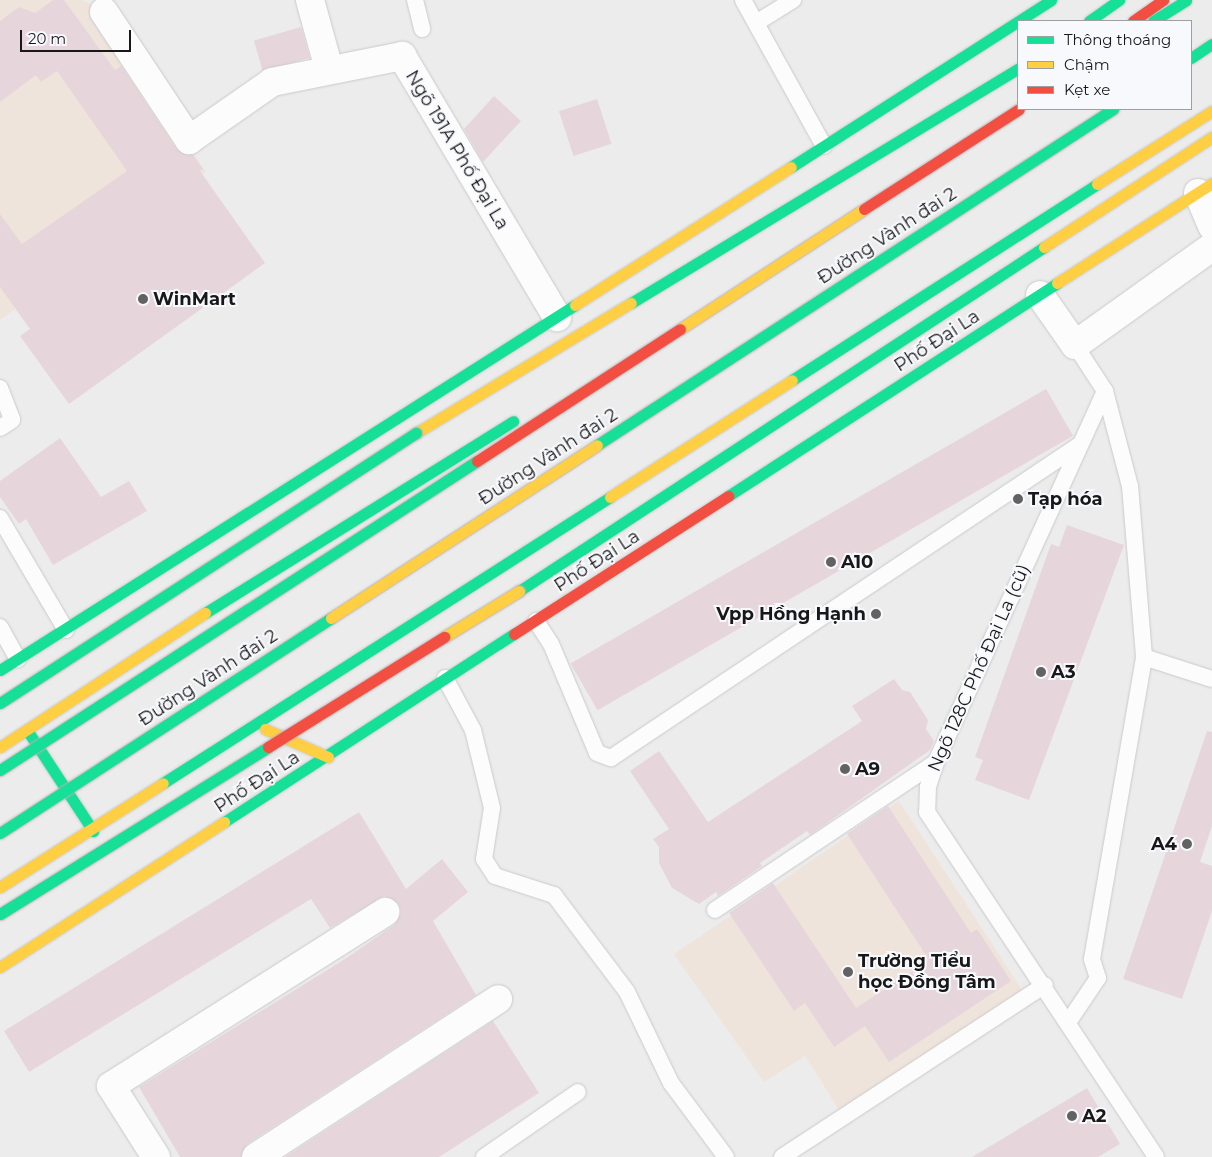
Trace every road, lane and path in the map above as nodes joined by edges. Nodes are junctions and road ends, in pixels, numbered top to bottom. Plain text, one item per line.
1 (310, 0) edge
2 (415, 0) edge
3 (743, 0) edge
4 (793, 0) edge
5 (1051, 0) edge
6 (1119, 0) edge
7 (1163, 0) edge
8 (1186, 0) edge
9 (104, 12) dead end
10 (1020, 20) edge
11 (1090, 20) edge
12 (1134, 20) edge
13 (1155, 20) edge
14 (1017, 22) edge
15 (756, 23) junction
16 (422, 29) dead end
17 (1212, 44) edge
18 (1192, 57) edge
19 (329, 69) junction
20 (1017, 71) edge
21 (1017, 100) edge
22 (1017, 110) edge
23 (1111, 110) edge
24 (1212, 111) edge
25 (1212, 137) edge
26 (824, 146) junction
27 (1205, 188) edge
28 (1212, 226) edge
29 (1212, 247) edge
30 (1040, 295) junction
31 (557, 317) junction
32 (1075, 345) junction
33 (0, 388) edge
34 (1105, 391) junction
35 (0, 428) edge
36 (1078, 446) junction
37 (0, 518) edge
38 (182, 558) junction
39 (536, 620) junction
40 (0, 627) edge
41 (66, 630) junction
42 (164, 638) junction
43 (1144, 657) junction
44 (18, 659) junction
45 (0, 670) edge
46 (445, 678) junction
47 (1212, 679) edge
48 (0, 703) edge
49 (252, 723) junction
50 (27, 730) junction
51 (0, 747) edge
52 (328, 757) junction
53 (936, 762) junction
54 (0, 770) edge
55 (93, 831) junction
56 (0, 833) edge
57 (0, 887) edge
58 (715, 910) dead end
59 (385, 912) dead end
60 (0, 914) edge
61 (0, 967) edge
62 (1045, 985) junction
63 (498, 998) dead end
64 (1069, 1021) junction
65 (578, 1092) dead end
66 (156, 1157) edge
67 (256, 1157) edge
68 (484, 1157) edge
69 (726, 1157) edge
70 (782, 1157) edge
71 (1156, 1157) edge

1 - 19 street
2 - 16 lane
3 - 15 lane
4 - 15 lane
5 - 10 main road
6 - 11 main road
7 - 12 main road
8 - 13 main road
9 - 19 street, Ngõ 191A Phố Đại La
14 - 26 main road
15 - 26 lane
17 - 18 main road
19 - 31 street, Ngõ 191A Phố Đại La
20 - 48 main road, bridge
21 - 42 main road
22 - 54 main road, Đường Vành đai 2, bridge
23 - 56 main road, Đường Vành đai 2, bridge
24 - 49 main road
25 - 60 main road, bridge
26 - 31 main road
27 - 28 street
27 - 30 main road, Phố Đại La
29 - 32 street
30 - 32 street
30 - 39 main road, Phố Đại La
31 - 38 main road
32 - 34 lane
33 - 35 lane
34 - 36 lane, Ngõ 128C Phố Đại La (cũ)
34 - 43 lane
36 - 39 lane
36 - 53 lane, Ngõ 128C Phố Đại La (cũ)
37 - 41 lane
38 - 41 main road
38 - 42 main road
39 - 46 main road, Phố Đại La
40 - 44 lane
41 - 44 main road
42 - 50 main road
43 - 47 lane
43 - 64 lane
44 - 45 main road
46 - 52 main road, Phố Đại La
46 - 69 lane
49 - 52 main road
49 - 55 main road
50 - 51 main road
50 - 55 main road
52 - 61 main road, Phố Đại La
53 - 58 lane
53 - 62 lane, Ngõ 128C Phố Đại La (cũ)
55 - 57 main road
59 - 66 street
62 - 64 lane, Ngõ 128C Phố Đại La (cũ)
62 - 70 lane
63 - 67 street
64 - 71 lane, Ngõ 128C Phố Đại La (cũ)
65 - 68 lane

